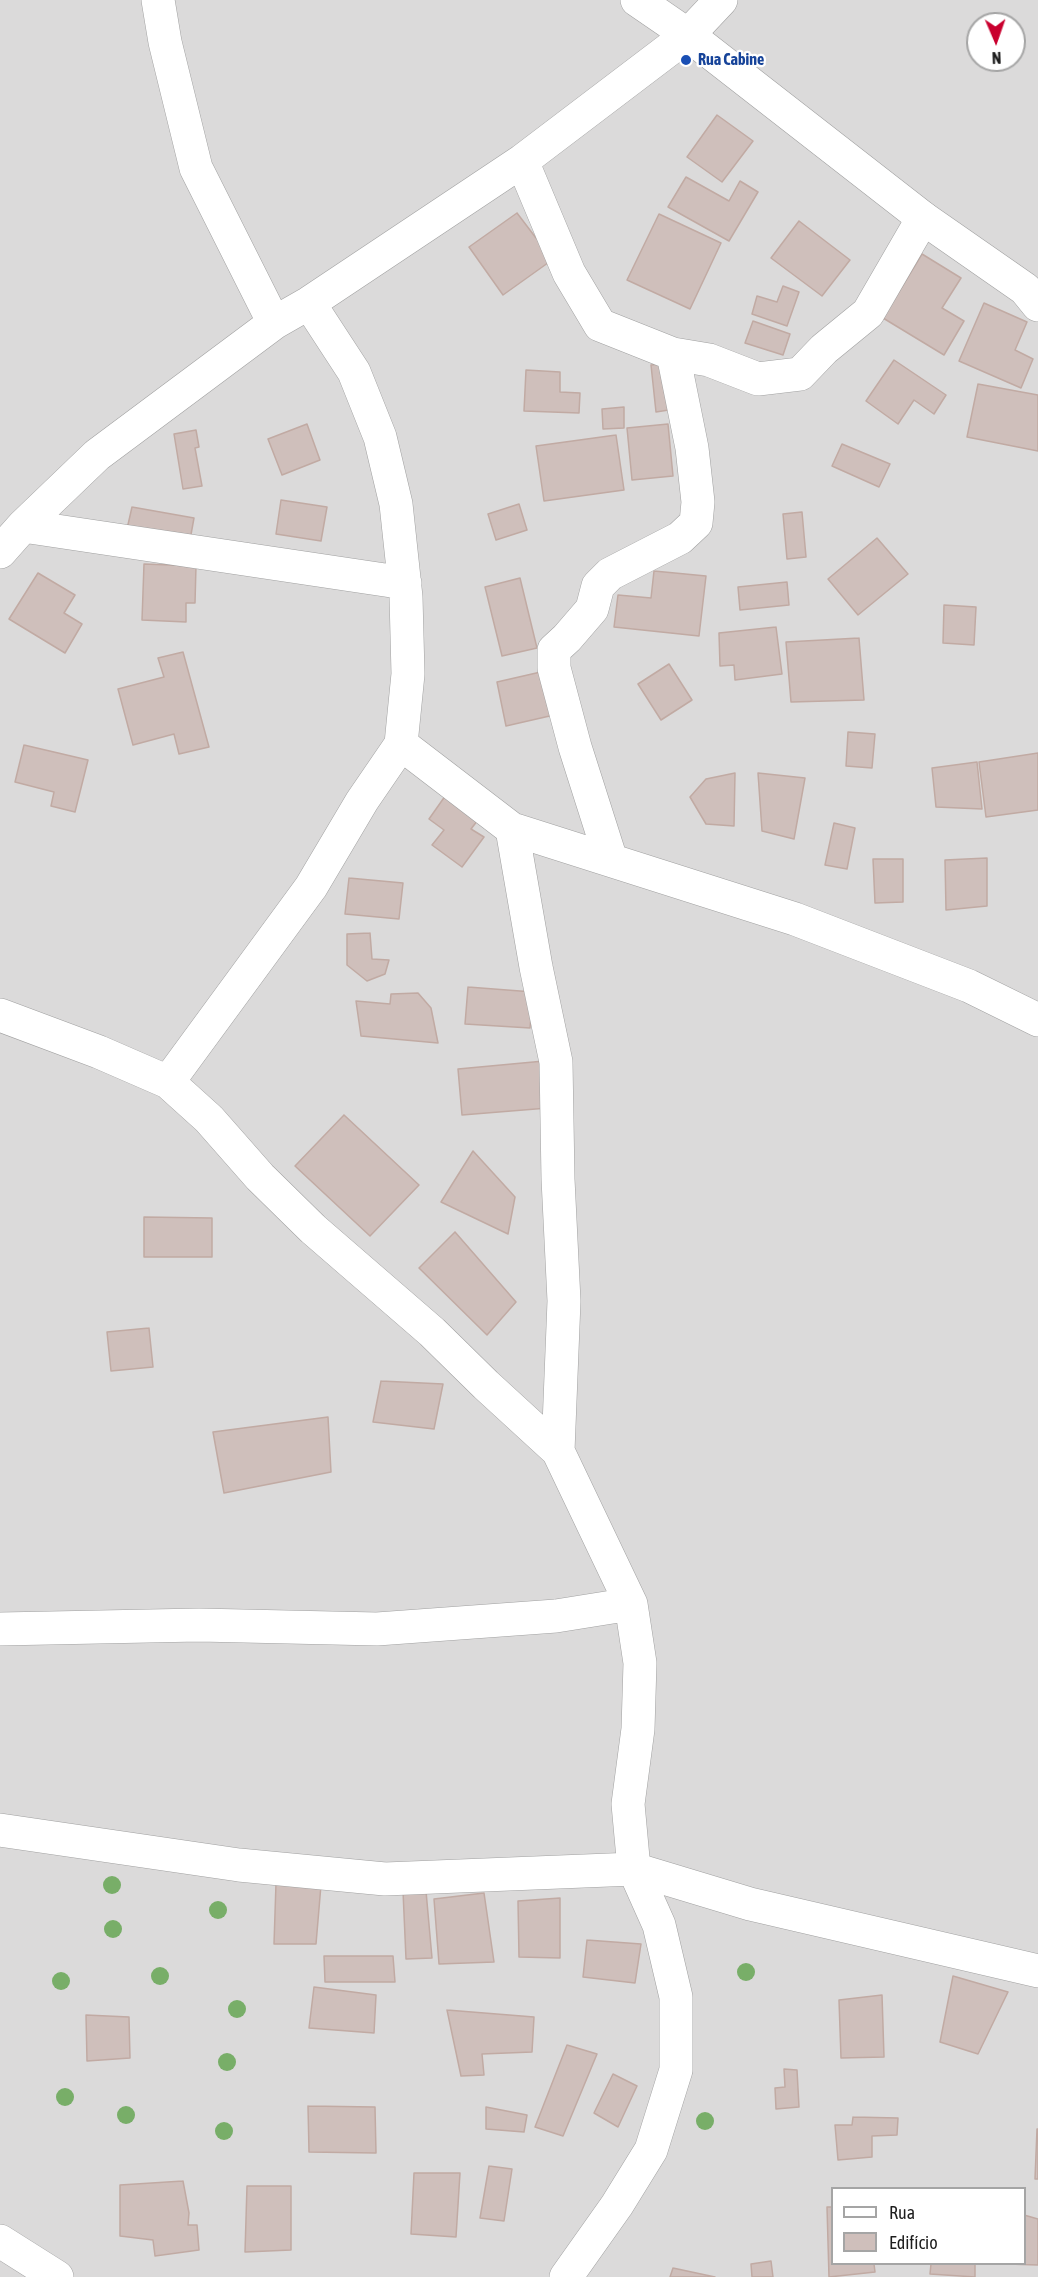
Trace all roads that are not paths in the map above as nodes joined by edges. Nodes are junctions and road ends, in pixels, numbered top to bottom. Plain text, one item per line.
1 (158, 0) edge
2 (637, 0) edge
3 (721, 0) edge
4 (688, 35) junction
5 (522, 161) junction
6 (923, 218) junction
7 (309, 303) junction
8 (1038, 305) edge
9 (274, 323) junction
10 (673, 354) junction
11 (23, 526) junction
12 (0, 552) edge
13 (405, 583) junction
14 (402, 744) junction
15 (512, 829) junction
16 (611, 860) junction
17 (0, 1015) edge
18 (1038, 1020) edge
19 (168, 1082) junction
20 (558, 1451) junction
21 (631, 1604) junction
22 (0, 1629) edge
23 (0, 1827) edge
24 (634, 1869) junction
25 (1038, 1971) edge
26 (0, 2241) edge
27 (57, 2277) edge
28 (566, 2277) edge

1 - 9 street
2 - 4 street
3 - 4 street
4 - 5 street
4 - 6 street
5 - 7 street
5 - 10 street
6 - 8 street
6 - 10 street
7 - 9 street
7 - 13 street
9 - 11 street
10 - 16 street
11 - 12 street
11 - 13 street
13 - 14 street
14 - 15 street
14 - 19 street
15 - 16 street
15 - 20 street
16 - 18 street
17 - 19 street
19 - 20 street
20 - 21 street
21 - 22 street
21 - 24 street
23 - 24 street
24 - 25 street
24 - 28 street
26 - 27 street

